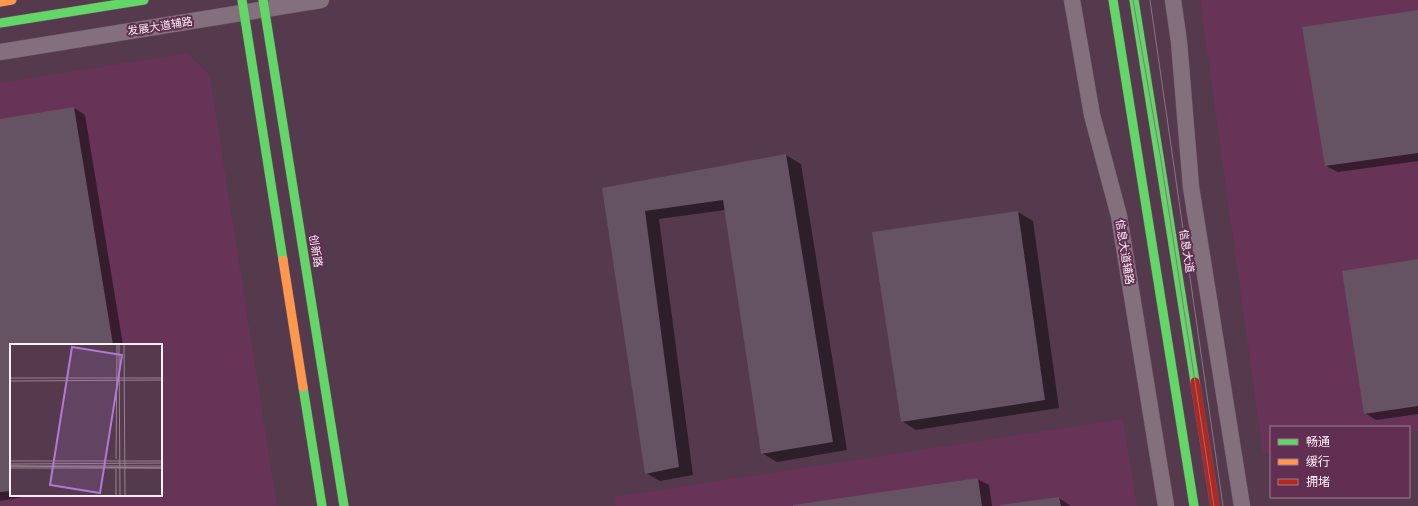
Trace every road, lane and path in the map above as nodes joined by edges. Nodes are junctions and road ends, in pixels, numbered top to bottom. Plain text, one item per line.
1 (12, 0) edge
2 (144, 0) edge
3 (321, 0) edge
4 (1072, 0) edge
5 (1113, 0) edge
6 (1134, 0) edge
7 (1173, 0) edge
8 (0, 2) edge
9 (264, 4) edge
10 (243, 6) edge
11 (0, 23) edge
12 (0, 52) edge
13 (322, 506) edge
14 (344, 506) edge
15 (1166, 506) edge
16 (1194, 506) edge
17 (1216, 506) edge
18 (1242, 506) edge

1 - 8 street
2 - 11 street
3 - 9 street, 发展大道辅路
4 - 15 street, 信息大道辅路
5 - 16 street
6 - 17 street, 信息大道
7 - 18 street
9 - 10 street, 发展大道辅路
9 - 14 street, 创新路
10 - 12 street, 发展大道辅路
10 - 13 street

